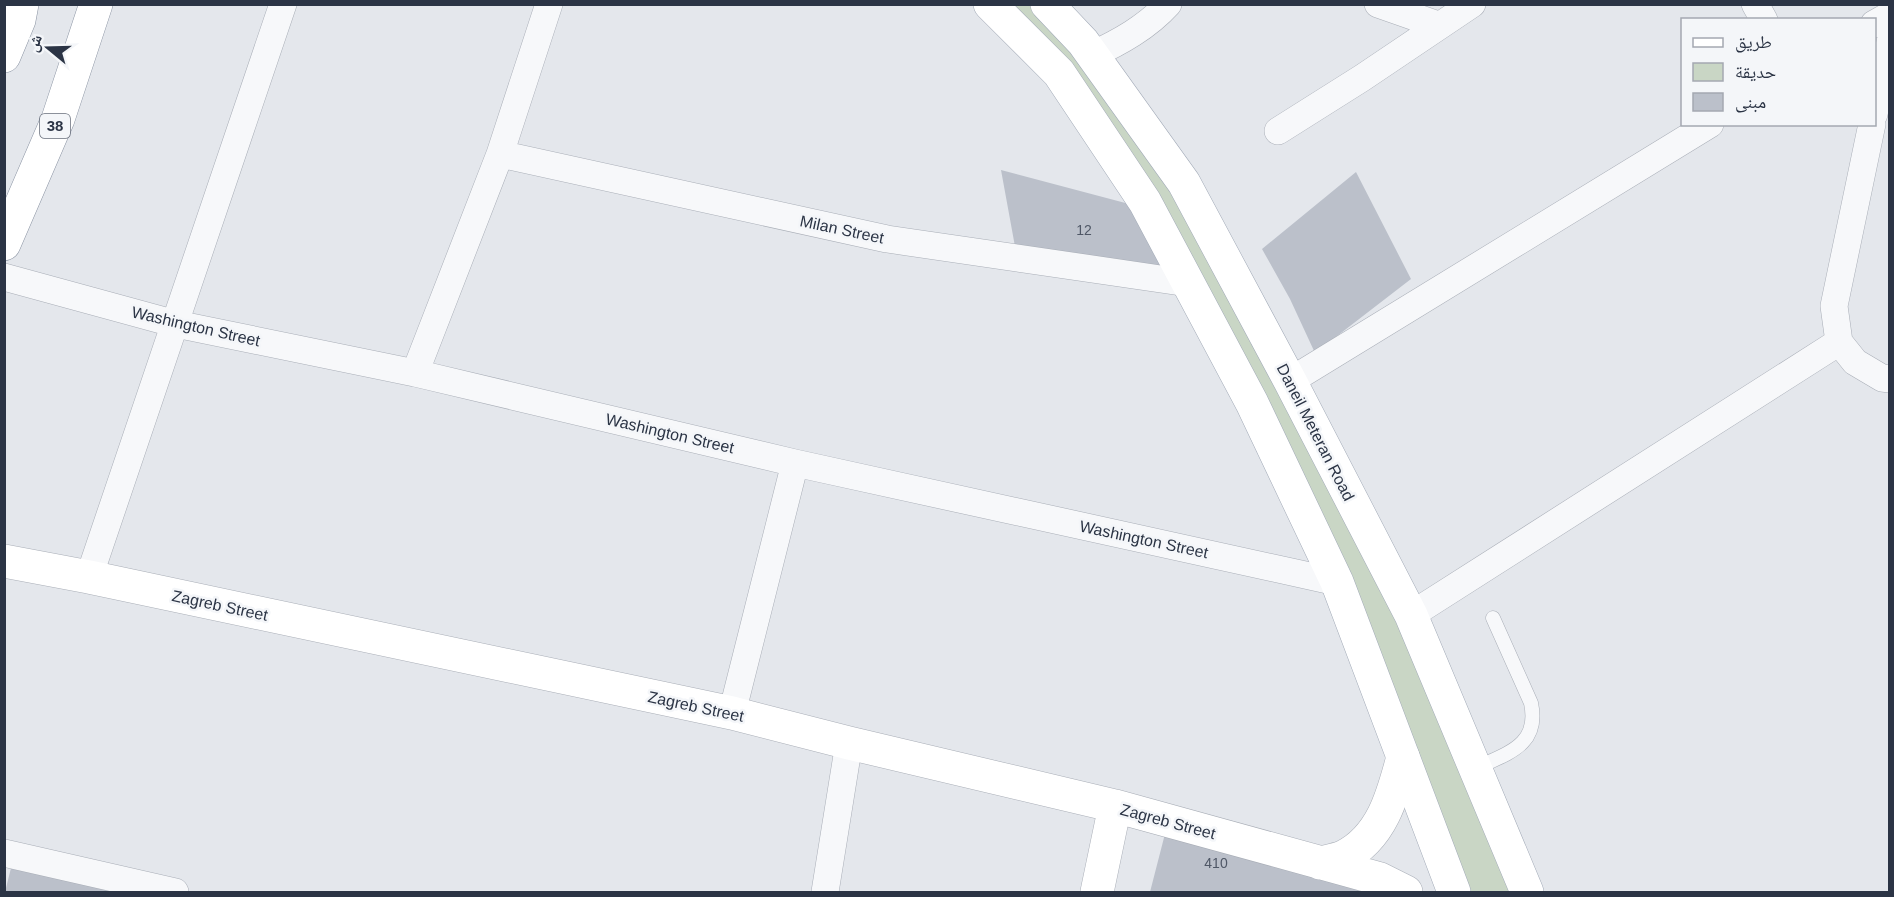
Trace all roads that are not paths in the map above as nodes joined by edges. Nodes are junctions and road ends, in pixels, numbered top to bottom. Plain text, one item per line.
1 (22, 4) edge
2 (96, 4) edge
3 (283, 4) edge
4 (549, 4) edge
5 (990, 4) edge
6 (1047, 4) edge
7 (1168, 4) edge
8 (1378, 4) edge
9 (1472, 4) edge
10 (1755, 4) edge
11 (1890, 15) edge
12 (1763, 18) edge
13 (1876, 23) edge
14 (1438, 25) junction
15 (1890, 42) edge
16 (1092, 55) junction
17 (4, 56) edge
18 (1876, 109) edge
19 (1707, 126) edge
20 (1872, 126) edge
21 (1278, 131) dead end
22 (500, 154) junction
23 (4, 244) edge
24 (4, 277) edge
25 (1188, 283) junction
26 (176, 324) junction
27 (1839, 342) junction
28 (415, 373) junction
29 (1890, 379) edge
30 (1290, 381) junction
31 (795, 462) junction
32 (4, 561) edge
33 (89, 577) junction
34 (1337, 582) junction
35 (1411, 615) junction
36 (1493, 618) dead end
37 (732, 713) junction
38 (849, 743) junction
39 (1403, 757) junction
40 (1476, 768) junction
41 (1115, 806) junction
42 (4, 853) edge
43 (1320, 863) junction
44 (1388, 888) edge
45 (175, 892) edge
46 (825, 892) edge
47 (1096, 892) edge
48 (1454, 892) edge
49 (1527, 892) edge

1 - 17 main road
2 - 23 main road, 38
3 - 26 street
4 - 22 street
5 - 25 main road
6 - 16 main road, Daneil Meteran Road
7 - 16 street
8 - 14 street
9 - 14 street
10 - 12 street
11 - 13 street
14 - 21 street
15 - 18 street
16 - 30 main road, Daneil Meteran Road
19 - 30 street
20 - 27 street
22 - 25 street, Milan Street
22 - 28 street
24 - 26 street, Washington Street
25 - 34 main road
26 - 28 street, Washington Street
26 - 33 street
27 - 29 street
27 - 35 street
28 - 31 street, Washington Street
30 - 35 main road, Daneil Meteran Road
31 - 34 street, Washington Street
31 - 37 street
32 - 33 main road, Zagreb Street
33 - 37 main road, Zagreb Street
34 - 39 main road
35 - 40 main road, Daneil Meteran Road
36 - 40 lane
37 - 38 main road, Zagreb Street
38 - 41 main road, Zagreb Street
38 - 46 street
39 - 43 main road
39 - 48 main road
40 - 49 main road, Daneil Meteran Road
41 - 43 main road, Zagreb Street
41 - 47 main road
42 - 45 street
43 - 44 main road, Zagreb Street

